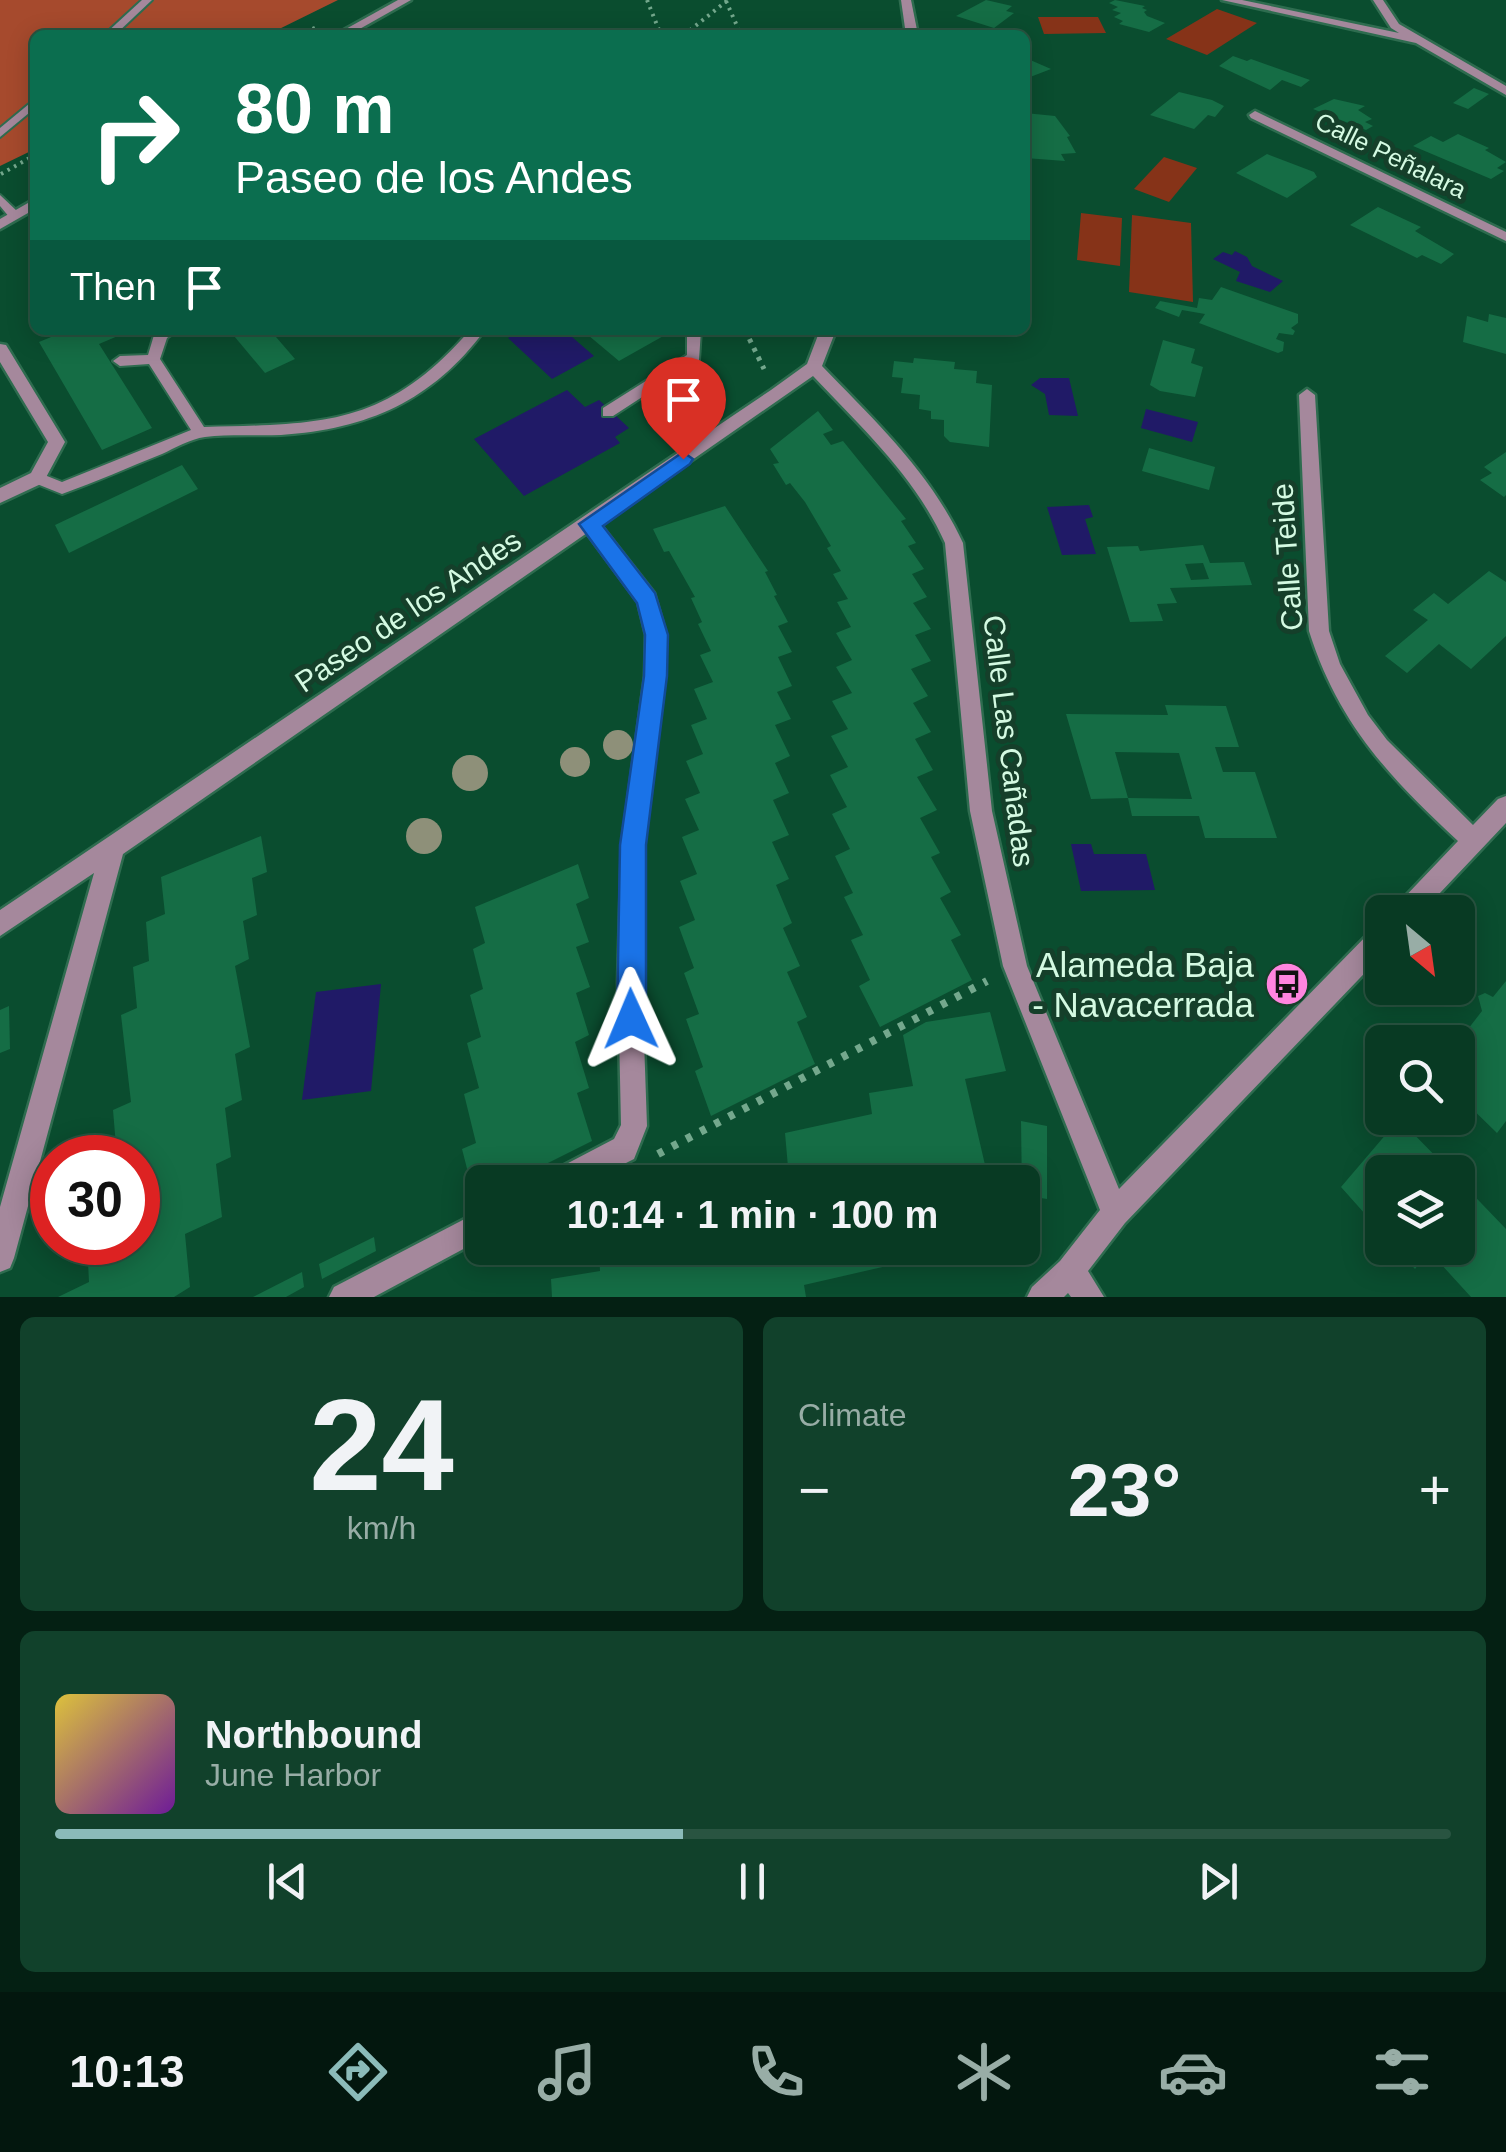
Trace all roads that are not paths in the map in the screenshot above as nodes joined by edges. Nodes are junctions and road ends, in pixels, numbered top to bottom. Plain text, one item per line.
1 (147, 0) edge
2 (406, 0) edge
3 (906, 0) edge
4 (1226, 0) edge
5 (1378, 0) edge
6 (114, 30) edge
7 (350, 30) edge
8 (911, 30) edge
9 (1416, 40) junction
10 (1506, 91) edge
11 (30, 107) edge
12 (1255, 115) dead end
13 (0, 134) edge
14 (0, 200) edge
15 (30, 206) edge
16 (14, 215) junction
17 (0, 225) edge
18 (1506, 236) edge
19 (161, 335) edge
20 (474, 335) edge
21 (694, 335) edge
22 (826, 335) edge
23 (0, 349) edge
24 (153, 359) junction
25 (120, 361) dead end
26 (814, 368) junction
27 (1307, 395) dead end
28 (608, 412) dead end
29 (200, 432) junction
30 (37, 478) junction
31 (0, 496) edge
32 (590, 524) junction
33 (1506, 807) edge
34 (1473, 840) junction
35 (114, 847) junction
36 (1422, 895) edge
37 (0, 924) edge
38 (1365, 956) edge
39 (594, 1165) edge
40 (1115, 1213) junction
41 (465, 1233) edge
42 (0, 1258) edge
43 (1070, 1271) junction
44 (344, 1297) edge
45 (1042, 1297) edge
46 (1089, 1297) edge

1 - 6 lane
2 - 7 street
3 - 8 street
4 - 9 street
5 - 9 street
9 - 10 street
11 - 13 lane
12 - 18 street, Calle Peñalara
14 - 16 lane
15 - 16 street
16 - 17 street
19 - 24 lane
20 - 29 lane
21 - 28 lane
22 - 26 street
23 - 30 street
24 - 25 lane
24 - 29 lane
26 - 32 street, Paseo de los Andes
26 - 40 street, Calle Las Cañadas
27 - 34 street, Calle Teide
29 - 30 lane
30 - 31 street
32 - 35 street, Paseo de los Andes
32 - 39 street
33 - 34 street
34 - 36 street
35 - 37 street, Paseo de los Andes
35 - 42 street
38 - 40 street
40 - 43 street
41 - 44 street
43 - 45 street
43 - 46 street

